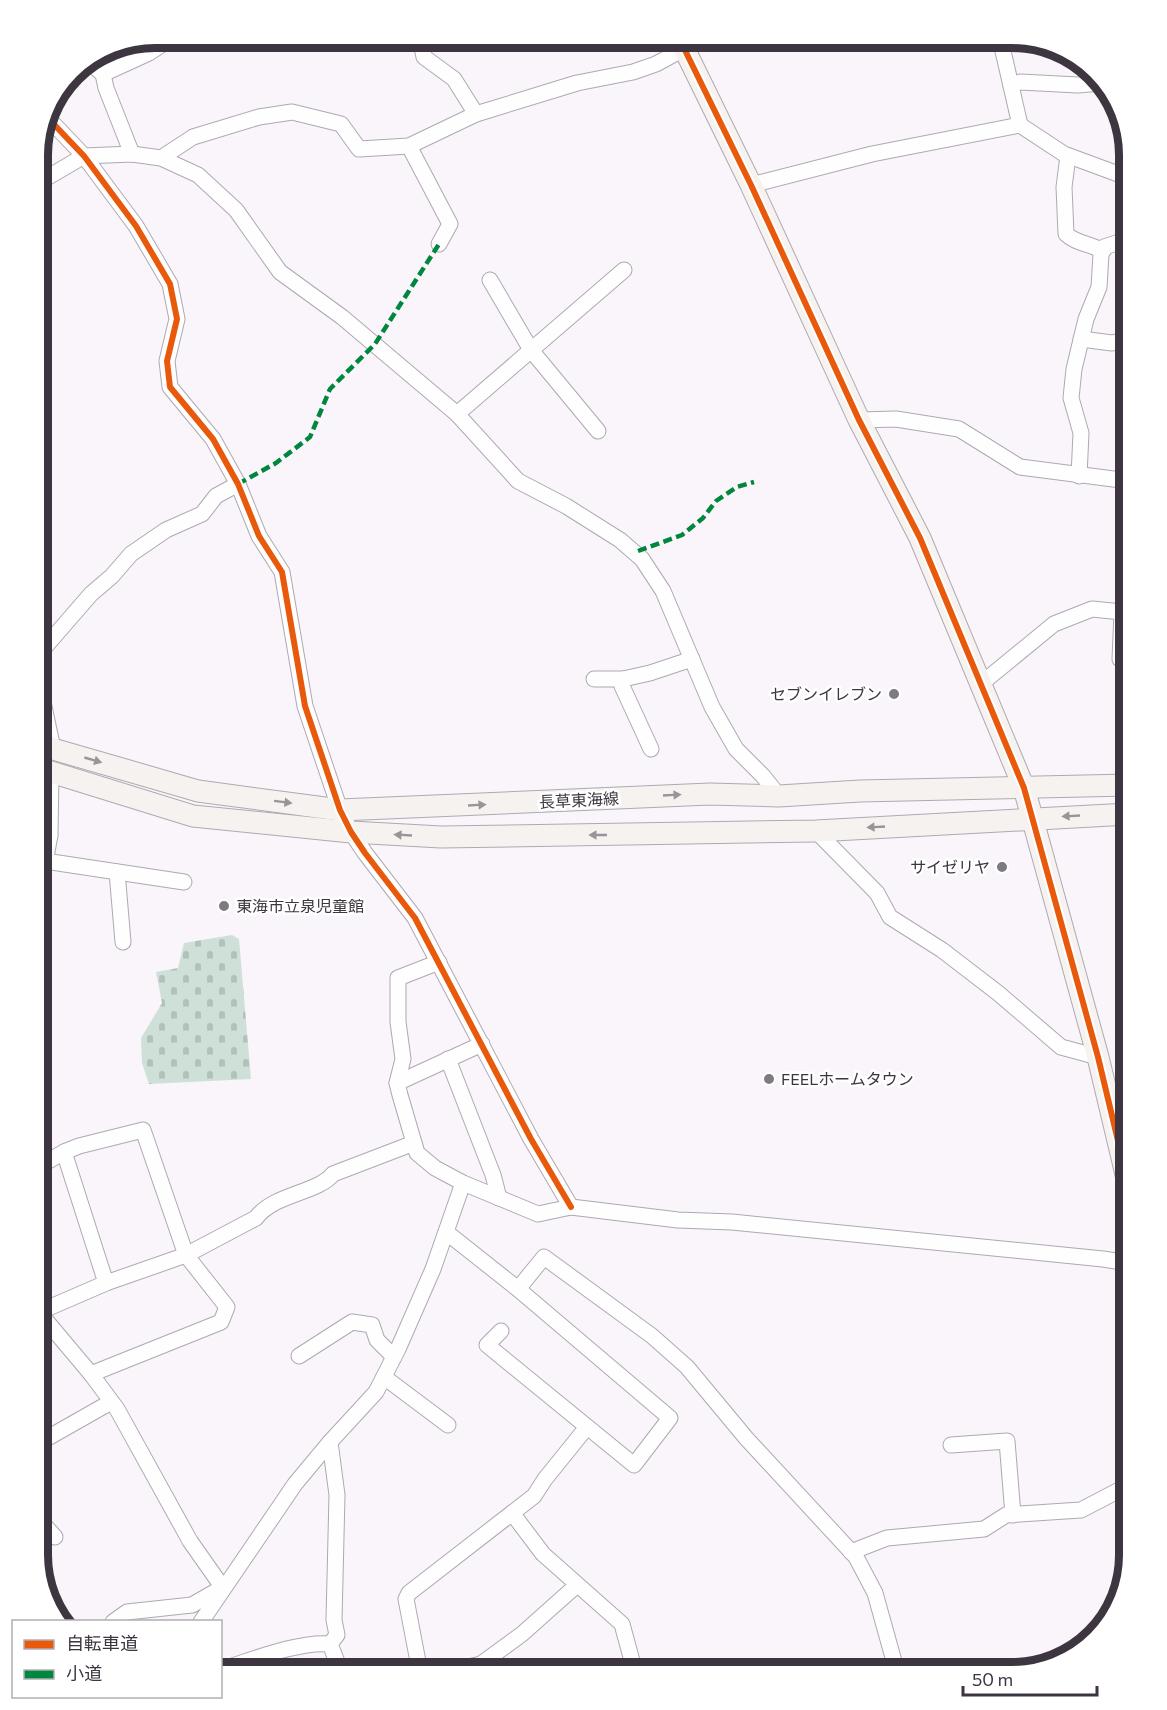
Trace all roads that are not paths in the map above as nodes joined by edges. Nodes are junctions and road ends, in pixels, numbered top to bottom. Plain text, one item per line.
1 (157, 48) edge
2 (422, 48) edge
3 (675, 48) edge
4 (683, 48) edge
5 (1002, 48) edge
6 (95, 67) edge
7 (103, 74) junction
8 (1092, 84) edge
9 (1011, 85) junction
10 (476, 114) junction
11 (53, 124) edge
12 (1020, 125) junction
13 (409, 146) junction
14 (132, 154) junction
15 (84, 156) junction
16 (1068, 156) junction
17 (161, 158) junction
18 (1119, 174) edge
19 (48, 177) edge
20 (751, 185) junction
21 (1119, 242) edge
22 (439, 244) dead end
23 (1103, 251) junction
24 (624, 270) dead end
25 (490, 280) dead end
26 (1081, 339) junction
27 (1119, 341) edge
28 (531, 350) junction
29 (457, 414) junction
30 (860, 420) junction
31 (598, 431) dead end
32 (1079, 476) junction
33 (1119, 480) edge
34 (238, 484) junction
35 (1119, 611) edge
36 (48, 643) edge
37 (692, 659) junction
38 (594, 679) dead end
39 (623, 679) junction
40 (982, 683) junction
41 (48, 746) edge
42 (651, 748) dead end
43 (48, 772) edge
44 (1119, 785) edge
45 (1023, 788) junction
46 (778, 796) junction
47 (340, 810) junction
48 (48, 814) edge
49 (1119, 814) edge
50 (1032, 818) junction
51 (816, 831) junction
52 (351, 832) junction
53 (48, 840) edge
54 (48, 858) edge
55 (117, 872) junction
56 (184, 882) dead end
57 (123, 942) dead end
58 (439, 962) junction
59 (482, 1044) junction
60 (1098, 1057) junction
61 (448, 1059) junction
62 (397, 1083) junction
63 (1119, 1142) edge
64 (414, 1143) junction
65 (64, 1152) junction
66 (48, 1161) edge
67 (463, 1183) junction
68 (499, 1198) junction
69 (571, 1207) junction
70 (446, 1232) junction
71 (186, 1255) junction
72 (1119, 1261) edge
73 (106, 1283) junction
74 (518, 1289) junction
75 (48, 1307) edge
76 (48, 1323) edge
77 (501, 1331) dead end
78 (299, 1356) dead end
79 (394, 1357) junction
80 (91, 1374) junction
81 (384, 1377) junction
82 (111, 1402) junction
83 (448, 1425) dead end
84 (587, 1427) junction
85 (48, 1438) edge
86 (330, 1442) junction
87 (951, 1444) dead end
88 (1119, 1491) edge
89 (512, 1513) junction
90 (1013, 1515) junction
91 (48, 1529) edge
92 (55, 1537) dead end
93 (851, 1552) junction
94 (577, 1585) junction
95 (223, 1588) junction
96 (116, 1620) edge
97 (202, 1620) edge
98 (330, 1644) junction
99 (245, 1662) edge
100 (337, 1662) edge
101 (418, 1662) edge
102 (484, 1662) edge
103 (632, 1662) edge
104 (894, 1662) edge

1 - 7 street
2 - 10 street
3 - 10 street
4 - 20 main road
5 - 9 street
6 - 7 street
7 - 14 street
8 - 9 street
9 - 12 street
10 - 13 street
11 - 15 street
12 - 16 street
12 - 20 street
13 - 17 street
13 - 22 street
14 - 15 street
14 - 17 street
15 - 19 street
15 - 34 street
16 - 18 street
16 - 23 street
17 - 29 street
20 - 30 main road
21 - 23 street
23 - 26 street
24 - 28 street
25 - 28 street
26 - 27 street
26 - 32 street
28 - 29 street
28 - 31 street
29 - 37 street
30 - 32 street
30 - 40 main road
32 - 33 street
34 - 36 street
34 - 47 street
35 - 40 street
37 - 39 street
37 - 46 street
38 - 39 street
39 - 42 street
40 - 45 main road
41 -> 47 main road, 長草東海線
43 - 52 main road, 長草東海線
44 - 45 main road, 長草東海線
45 - 46 main road, 長草東海線
45 - 50 main road
47 -> 46 main road, 長草東海線
47 - 52 street
48 - 53 street
49 -> 50 main road, 長草東海線
50 -> 51 main road, 長草東海線
50 - 60 main road
51 -> 52 main road, 長草東海線
51 - 60 street
52 - 58 street
54 - 55 street
55 - 56 street
55 - 57 street
58 - 59 street
58 - 62 street
59 - 61 street
59 - 69 street
60 - 63 main road
61 - 62 street
61 - 68 street
62 - 64 street
64 - 67 street
64 - 71 street
65 - 66 street
65 - 71 street
65 - 73 street
67 - 68 street
67 - 70 street
68 - 69 street
69 - 72 street
70 - 74 street
70 - 79 street
71 - 73 street
71 - 80 street
73 - 75 street
74 - 84 street
74 - 93 street
76 - 80 street
77 - 84 street
78 - 79 street
79 - 81 street
80 - 82 street
81 - 83 street
81 - 86 street
82 - 85 street
82 - 95 street
84 - 89 street
86 - 95 street
86 - 98 street
87 - 90 street
88 - 90 street
89 - 94 street
89 - 101 street
90 - 93 street
91 - 92 street
93 - 104 street
94 - 102 street
94 - 103 street
95 - 96 street
95 - 97 street
98 - 99 street
98 - 100 street

